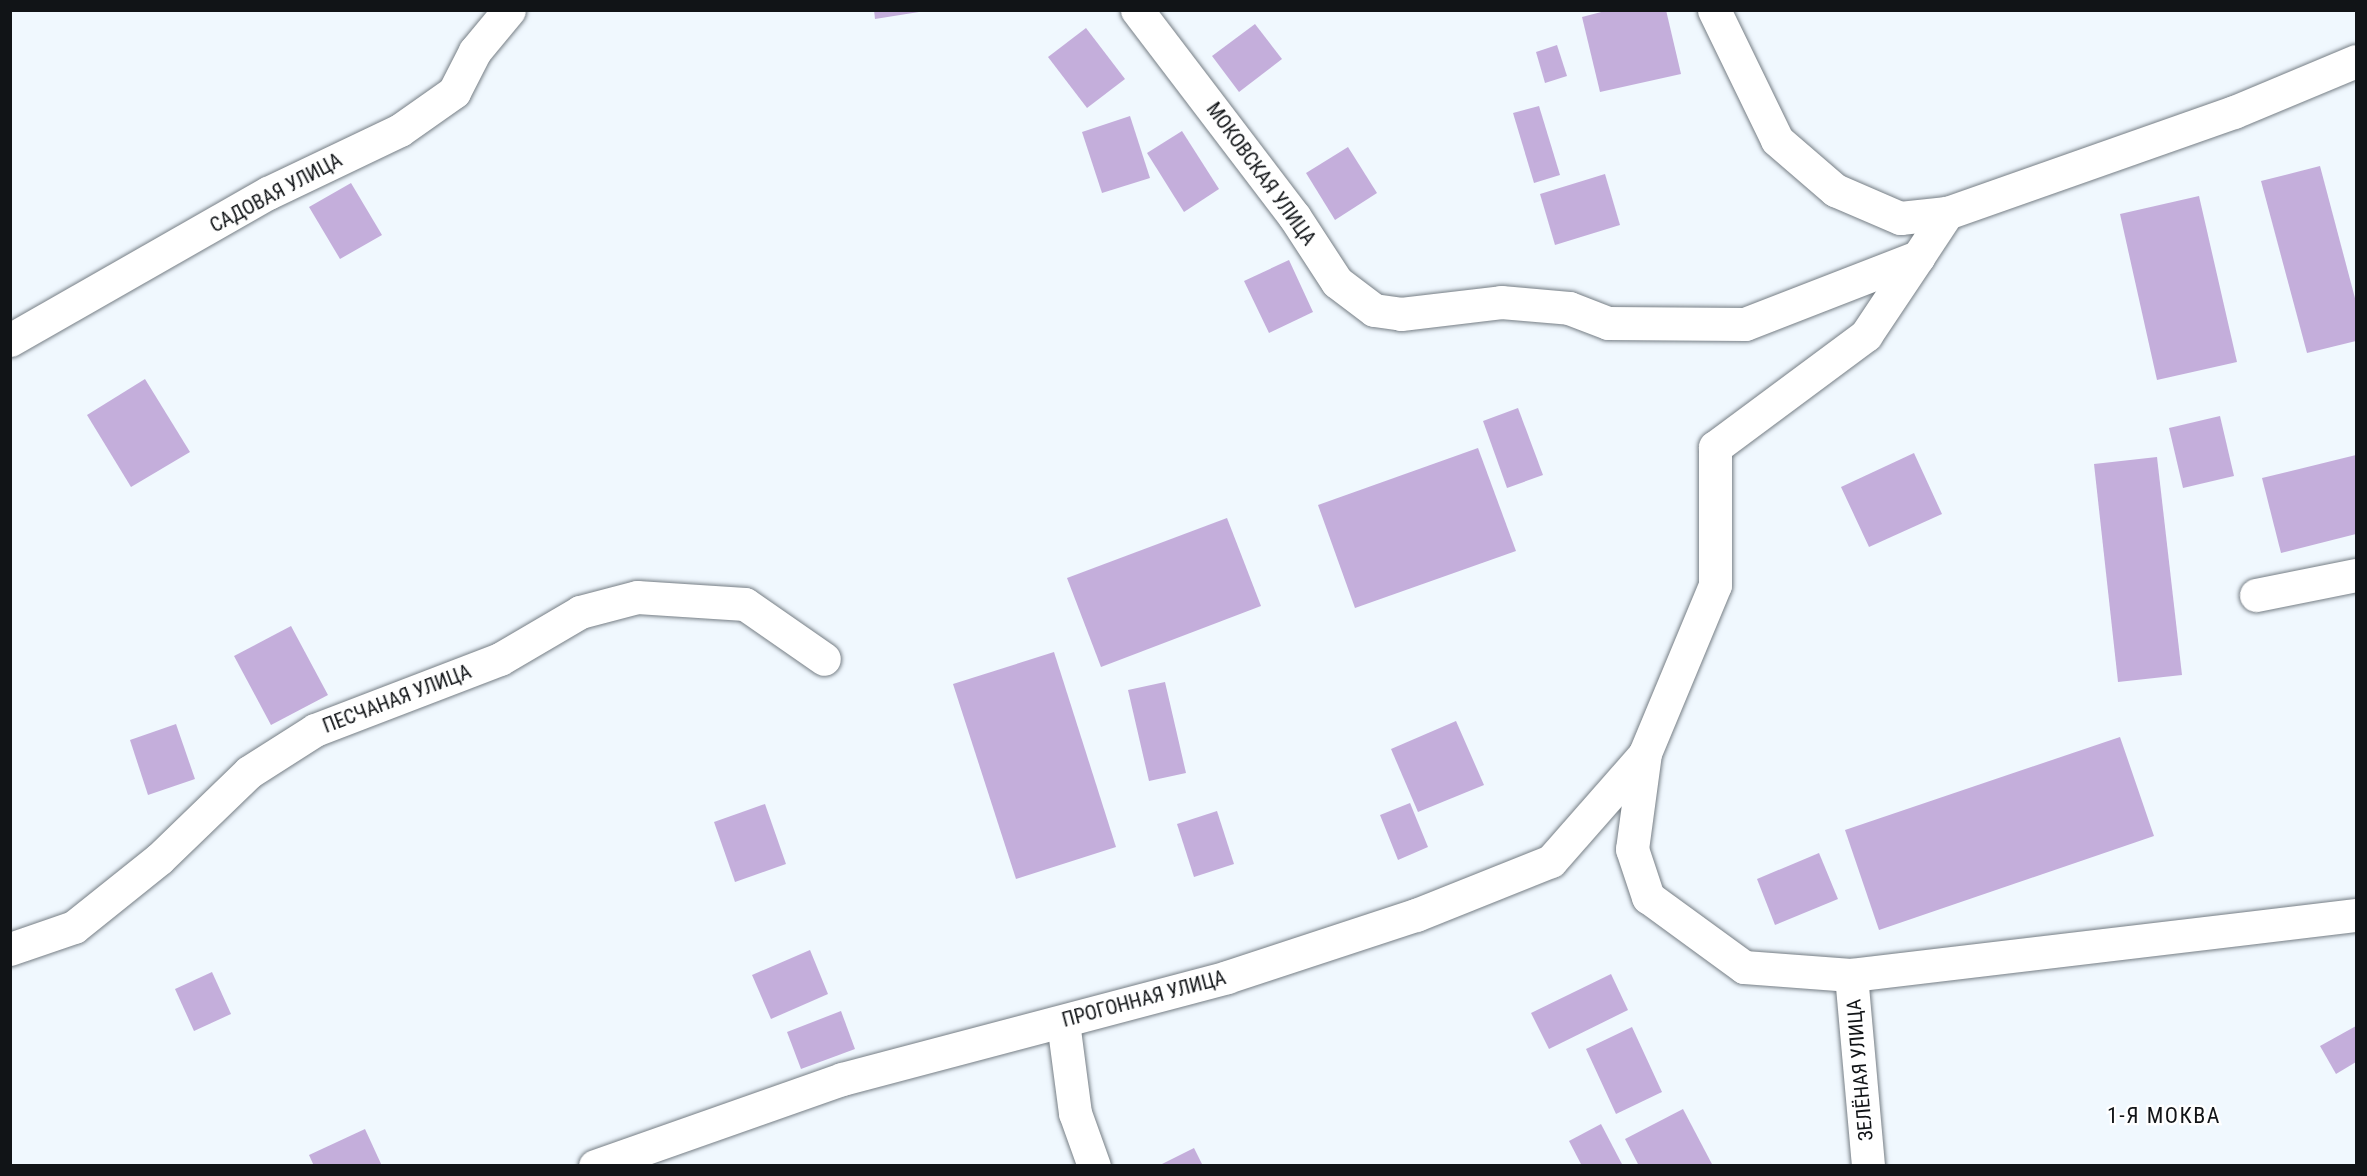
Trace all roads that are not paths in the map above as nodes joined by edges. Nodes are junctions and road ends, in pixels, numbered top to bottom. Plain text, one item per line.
1 (509, 10) edge
2 (1137, 10) edge
3 (1714, 10) edge
4 (2356, 61) edge
5 (1947, 213) junction
6 (1918, 257) junction
7 (10, 340) edge
8 (2356, 574) edge
9 (2256, 595) dead end
10 (824, 659) dead end
11 (1645, 753) junction
12 (2356, 915) edge
13 (10, 949) edge
14 (1851, 975) junction
15 (1063, 1022) junction
16 (595, 1166) edge
17 (1094, 1166) edge
18 (1868, 1166) edge

1 - 7 street, САДОВАЯ УЛИЦА
2 - 6 street, МОКОВСКАЯ УЛИЦА
3 - 5 street
4 - 5 street
5 - 6 street
6 - 11 street
8 - 9 street
10 - 13 street, ПЕСЧАНАЯ УЛИЦА
11 - 14 street
11 - 15 street, ПРОГОННАЯ УЛИЦА
12 - 14 street
14 - 18 street, ЗЕЛЁНАЯ УЛИЦА
15 - 16 street, ПРОГОННАЯ УЛИЦА
15 - 17 street

